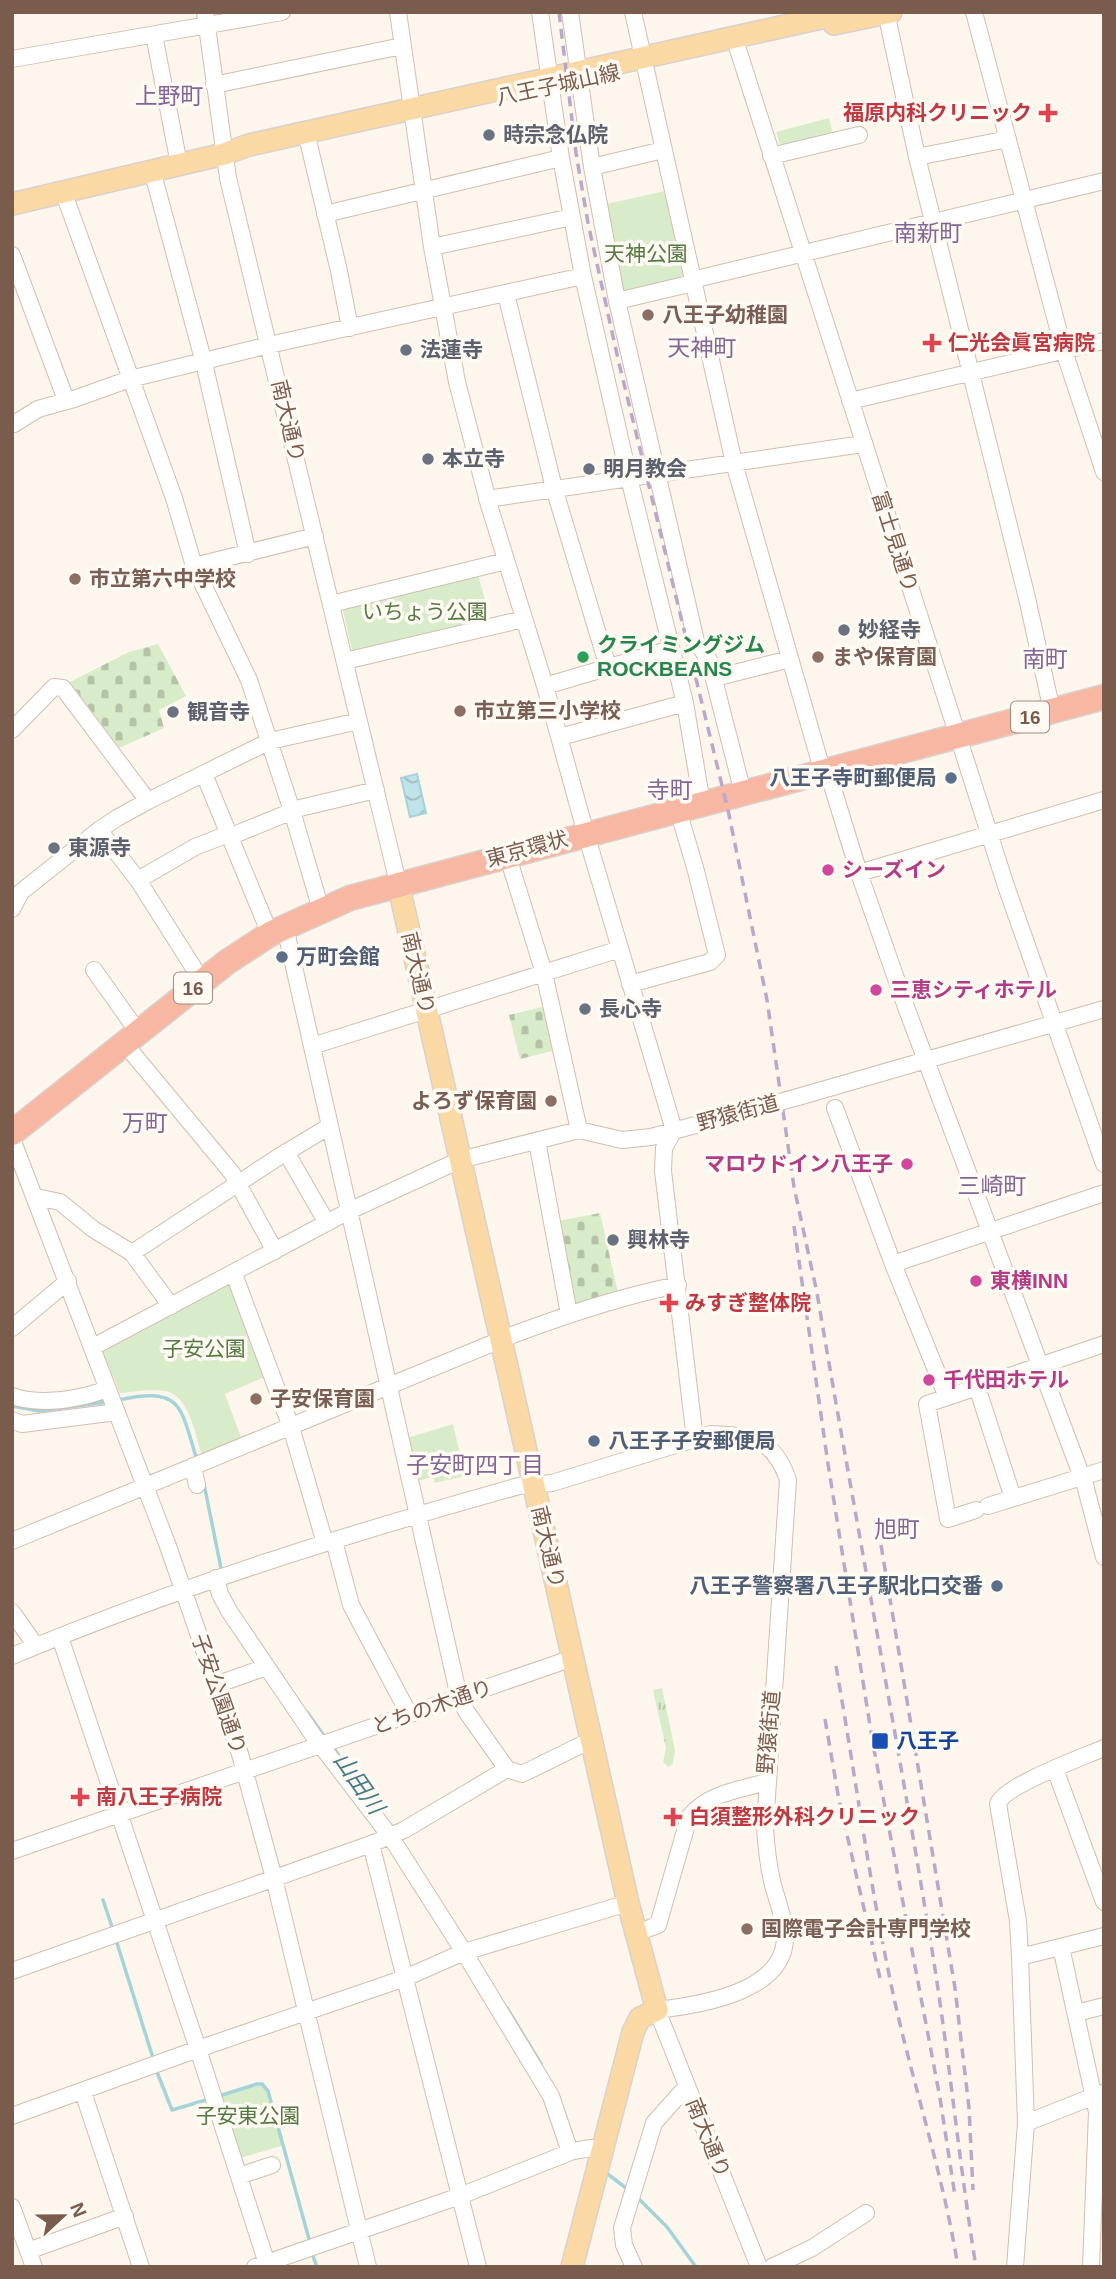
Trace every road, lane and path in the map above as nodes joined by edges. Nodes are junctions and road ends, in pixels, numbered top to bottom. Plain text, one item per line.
1 (282, 12) edge
2 (398, 12) edge
3 (540, 12) edge
4 (570, 12) edge
5 (633, 12) edge
6 (974, 12) edge
7 (887, 13) edge
8 (206, 19) edge
9 (837, 22) edge
10 (774, 26) edge
11 (154, 35) junction
12 (735, 41) junction
13 (402, 46) junction
14 (12, 60) edge
15 (643, 62) junction
16 (579, 76) junction
17 (550, 83) junction
18 (214, 85) junction
19 (412, 113) junction
20 (859, 135) dead end
21 (307, 137) junction
22 (1008, 139) junction
23 (663, 150) junction
24 (224, 154) junction
25 (771, 156) junction
26 (917, 157) junction
27 (561, 158) junction
28 (179, 164) junction
29 (592, 167) junction
30 (152, 170) junction
31 (1104, 181) edge
32 (62, 191) junction
33 (424, 191) junction
34 (1023, 200) junction
35 (12, 204) edge
36 (325, 214) junction
37 (572, 217) junction
38 (933, 222) junction
39 (432, 247) junction
40 (802, 254) junction
41 (12, 256) edge
42 (583, 276) junction
43 (693, 282) junction
44 (506, 294) junction
45 (617, 301) junction
46 (444, 308) junction
47 (350, 328) junction
48 (1104, 341) edge
49 (269, 345) junction
50 (1064, 351) junction
51 (204, 363) junction
52 (969, 372) junction
53 (130, 379) junction
54 (66, 400) junction
55 (850, 401) junction
56 (14, 424) edge
57 (863, 444) junction
58 (734, 463) junction
59 (1104, 472) edge
60 (657, 473) junction
61 (629, 478) junction
62 (554, 488) junction
63 (487, 499) junction
64 (315, 536) junction
65 (248, 554) junction
66 (506, 561) junction
67 (194, 566) junction
68 (331, 604) junction
69 (524, 619) junction
70 (671, 649) junction
71 (790, 659) junction
72 (345, 662) junction
73 (608, 667) junction
74 (715, 678) junction
75 (545, 686) junction
76 (1104, 697) edge
77 (685, 703) junction
78 (1050, 705) junction
79 (359, 721) junction
80 (12, 730) edge
81 (560, 737) junction
82 (957, 737) junction
83 (270, 741) junction
84 (827, 771) junction
85 (204, 774) junction
86 (376, 790) junction
87 (743, 793) junction
88 (1104, 800) edge
89 (148, 801) junction
90 (690, 806) junction
91 (292, 811) junction
92 (99, 830) junction
93 (586, 834) junction
94 (228, 835) junction
95 (990, 835) junction
96 (507, 855) junction
97 (859, 873) junction
98 (138, 880) junction
99 (398, 883) junction
100 (12, 909) edge
101 (321, 910) junction
102 (278, 931) junction
103 (620, 949) junction
104 (94, 970) dead end
105 (544, 973) junction
106 (202, 981) junction
107 (630, 984) junction
108 (1104, 1009) edge
109 (427, 1010) junction
110 (1053, 1023) junction
111 (131, 1037) junction
112 (312, 1046) junction
113 (926, 1059) junction
114 (835, 1108) dead end
115 (330, 1126) junction
116 (579, 1130) junction
117 (674, 1130) junction
118 (12, 1133) edge
119 (12, 1139) edge
120 (537, 1141) junction
121 (286, 1152) junction
122 (460, 1160) junction
123 (1104, 1164) edge
124 (238, 1184) junction
125 (1104, 1192) edge
126 (36, 1197) junction
127 (349, 1211) junction
128 (327, 1223) junction
129 (989, 1230) junction
130 (275, 1251) junction
131 (132, 1253) junction
132 (893, 1264) junction
133 (234, 1274) junction
134 (68, 1281) junction
135 (678, 1285) junction
136 (171, 1306) junction
137 (569, 1314) junction
138 (12, 1328) edge
139 (501, 1341) junction
140 (1104, 1344) edge
141 (93, 1347) junction
142 (1039, 1367) junction
143 (977, 1387) junction
144 (390, 1388) junction
145 (12, 1396) edge
146 (947, 1397) junction
147 (113, 1401) junction
148 (12, 1420) edge
149 (291, 1427) junction
150 (695, 1439) junction
151 (197, 1464) junction
152 (1104, 1470) edge
153 (1082, 1477) junction
154 (197, 1485) dead end
155 (534, 1485) junction
156 (146, 1486) junction
157 (1013, 1498) junction
158 (418, 1516) junction
159 (12, 1541) edge
160 (329, 1542) junction
161 (1104, 1557) edge
162 (221, 1576) junction
163 (184, 1590) junction
164 (12, 1612) edge
165 (60, 1637) junction
166 (36, 1646) junction
167 (12, 1656) edge
168 (573, 1658) junction
169 (266, 1667) junction
170 (216, 1685) junction
171 (459, 1697) junction
172 (409, 1714) junction
173 (592, 1740) junction
174 (325, 1743) junction
175 (1104, 1748) edge
176 (507, 1769) junction
177 (1055, 1769) junction
178 (245, 1770) junction
179 (767, 1783) junction
180 (119, 1814) junction
181 (395, 1834) junction
182 (371, 1844) junction
183 (12, 1851) edge
184 (274, 1878) junction
185 (1104, 1902) edge
186 (628, 1903) junction
187 (155, 1921) junction
188 (636, 1933) junction
189 (1104, 1936) edge
190 (1062, 1947) junction
191 (468, 1951) junction
192 (1020, 1957) junction
193 (12, 1971) edge
194 (405, 1978) junction
195 (1104, 2006) edge
196 (657, 2010) junction
197 (307, 2012) junction
198 (1076, 2013) junction
199 (198, 2049) junction
200 (687, 2085) junction
201 (83, 2092) junction
202 (1099, 2094) edge
203 (12, 2116) edge
204 (1026, 2123) junction
205 (587, 2156) junction
206 (272, 2165) dead end
207 (239, 2176) junction
208 (460, 2196) junction
209 (12, 2207) edge
210 (866, 2213) dead end
211 (125, 2216) junction
212 (359, 2230) junction
213 (28, 2251) junction
214 (263, 2265) edge
215 (34, 2267) edge
216 (141, 2267) edge
217 (368, 2267) edge
218 (478, 2267) edge
219 (572, 2267) edge
220 (634, 2267) edge
221 (759, 2267) edge
222 (772, 2267) edge
223 (1016, 2267) edge
224 (1091, 2267) edge

1 - 8 street
2 - 13 street
3 - 17 street
4 - 16 street
5 - 15 street
6 - 22 street
7 - 9 main road, 八王子城山線
7 - 26 street
8 - 11 street
8 - 18 street, 南大通り
9 - 10 main road, 八王子城山線
10 - 12 main road, 八王子城山線
11 - 14 street
11 - 28 street
12 - 15 main road, 八王子城山線
12 - 25 street, 富士見通り
13 - 18 street
13 - 19 street
15 - 16 main road, 八王子城山線
15 - 23 street
16 - 17 main road, 八王子城山線
16 - 29 street
17 - 19 main road, 八王子城山線
17 - 27 street
18 - 24 street, 南大通り
19 - 21 main road, 八王子城山線
19 - 33 street
20 - 25 street
21 - 24 main road, 八王子城山線
21 - 36 street
22 - 26 street
22 - 34 street
23 - 29 street
23 - 43 street
24 - 28 main road, 八王子城山線
24 - 49 street, 南大通り
25 - 40 street, 富士見通り
26 - 38 street
27 - 33 street
27 - 37 street
28 - 30 main road, 八王子城山線
29 - 45 street
30 - 32 main road, 八王子城山線
30 - 51 street
31 - 34 street
32 - 35 main road, 八王子城山線
32 - 53 street
33 - 36 street
33 - 39 street
34 - 38 street
34 - 50 street
36 - 47 street
37 - 39 street
37 - 42 street
38 - 40 street
38 - 52 street
39 - 46 street
40 - 43 street
40 - 55 street, 富士見通り
41 - 54 street
42 - 44 street
42 - 61 street
43 - 45 street
43 - 58 street
44 - 46 street
44 - 62 street
45 - 60 street
46 - 47 street
46 - 63 street
47 - 49 street
48 - 50 street
49 - 51 street
49 - 64 street, 南大通り
50 - 52 street
50 - 59 street
51 - 53 street
51 - 65 street
52 - 55 street
52 - 78 street
53 - 54 street
53 - 67 street
54 - 56 street
55 - 57 street, 富士見通り
57 - 58 street
57 - 82 street, 富士見通り
58 - 60 street
58 - 71 street
60 - 61 street
60 - 74 street
61 - 62 street
61 - 70 street
62 - 63 street
62 - 73 street
63 - 66 street
64 - 65 street
64 - 68 street, 南大通り
65 - 67 street
66 - 68 street
66 - 69 street
67 - 83 street
68 - 72 street, 南大通り
69 - 72 street
69 - 75 street
70 - 73 street
70 - 77 street
71 - 74 street
71 - 84 street
72 - 79 street, 南大通り
73 - 75 street
74 - 87 street
75 - 81 street
76 - 78 highway, 東京環状 / 16
77 - 81 street
77 - 90 street
78 - 82 highway, 東京環状 / 16
79 - 83 street
79 - 86 street, 南大通り
80 - 89 street
81 - 93 street
82 - 84 highway, 東京環状 / 16
82 - 95 street, 富士見通り
83 - 85 street
83 - 91 street
84 - 87 highway, 東京環状 / 16
84 - 97 street
85 - 89 street
85 - 94 street
86 - 91 street
86 - 99 street, 南大通り
87 - 90 highway, 東京環状 / 16
88 - 95 street
89 - 92 street
90 - 93 highway, 東京環状 / 16
90 - 107 street
91 - 94 street
91 - 101 street
92 - 98 street
92 - 100 street
93 - 96 highway, 東京環状 / 16
93 - 103 street
94 - 98 street
94 - 102 street
95 - 97 street
95 - 110 street, 富士見通り
96 - 99 highway, 東京環状 / 16
96 - 105 street
97 - 113 street
98 - 106 street
99 - 101 highway, 東京環状 / 16
99 - 109 main road, 南大通り
101 - 102 highway, 東京環状 / 16
102 - 106 highway, 東京環状 / 16
102 - 112 street
103 - 105 street
103 - 107 street
104 - 111 street
105 - 109 street
105 - 116 street
106 - 111 highway, 東京環状 / 16
107 - 117 street
108 - 110 street, 野猿街道
109 - 112 street
109 - 122 main road, 南大通り
110 - 113 street, 野猿街道
110 - 123 street, 富士見通り
111 - 118 highway, 東京環状 / 16
111 - 124 street
112 - 115 street
113 - 117 street, 野猿街道, bridge
113 - 129 street
114 - 132 street
115 - 121 street
115 - 127 street
116 - 117 street
116 - 120 street
117 - 135 street, 野猿街道
119 - 126 street, 子安公園通り
120 - 122 street
120 - 137 street
121 - 124 street
121 - 128 street
122 - 127 street
122 - 139 main road, 南大通り
124 - 130 street
124 - 131 street
125 - 129 street
126 - 131 street
126 - 134 street, 子安公園通り
127 - 128 street
127 - 144 street
128 - 130 street
129 - 132 street
129 - 142 street
130 - 133 street
131 - 136 street
132 - 146 street
133 - 136 street
133 - 149 street
134 - 138 street
134 - 141 street, 子安公園通り
135 - 137 street
135 - 150 street, 野猿街道
136 - 141 street
137 - 139 street
139 - 144 street
139 - 155 main road, 南大通り
140 - 142 street
141 - 147 street, 子安公園通り
142 - 143 street
142 - 153 street
143 - 146 street
143 - 157 street
144 - 149 street
144 - 158 street
145 - 147 street
146 - 157 street
147 - 148 street
147 - 156 street, 子安公園通り
149 - 151 street
149 - 160 street
150 - 155 street
150 - 179 street, 野猿街道
151 - 154 street
151 - 156 street
152 - 153 street
153 - 157 street
153 - 161 street
155 - 158 street
155 - 168 main road, 南大通り
156 - 159 street
156 - 163 street, 子安公園通り
158 - 160 street
158 - 171 street
160 - 162 street
160 - 172 street
162 - 163 street
162 - 169 street
163 - 165 street
163 - 170 street, 子安公園通り
164 - 166 street
165 - 166 street
165 - 180 street
166 - 167 street
168 - 171 street, とちの木通り
168 - 173 main road, 南大通り
169 - 170 street
169 - 174 street
170 - 178 street, 子安公園通り
171 - 172 street, とちの木通り
171 - 176 street
172 - 174 street, とちの木通り
173 - 176 street
173 - 186 main road, 南大通り
174 - 178 street, とちの木通り
174 - 181 street
175 - 177 street
176 - 181 street
177 - 185 street
177 - 192 street
178 - 180 street, とちの木通り
178 - 184 street, 子安公園通り
179 - 188 street, 野猿街道
179 - 196 street
180 - 183 street, とちの木通り
180 - 187 street
181 - 182 street
181 - 191 street
182 - 184 street
182 - 194 street
184 - 187 street
184 - 197 street, 子安公園通り
186 - 188 main road, 南大通り
186 - 191 street
187 - 193 street
187 - 199 street
188 - 196 main road
189 - 190 street
190 - 192 street
190 - 198 street
191 - 194 street
191 - 205 street
192 - 204 street
194 - 197 street
194 - 208 street
195 - 198 street
196 - 200 street, 南大通り
196 - 205 main road
197 - 199 street
197 - 212 street, 子安公園通り
198 - 202 street
199 - 201 street
199 - 207 street
200 - 220 street
200 - 221 street, 南大通り
201 - 203 street
201 - 211 street
202 - 204 street
202 - 224 street
204 - 223 street
205 - 208 street
205 - 219 main road
206 - 207 street
207 - 214 street
208 - 212 street
208 - 218 street
209 - 213 street
210 - 222 street
211 - 213 street
211 - 216 street
212 - 214 street
212 - 217 street, 子安公園通り
213 - 215 street

